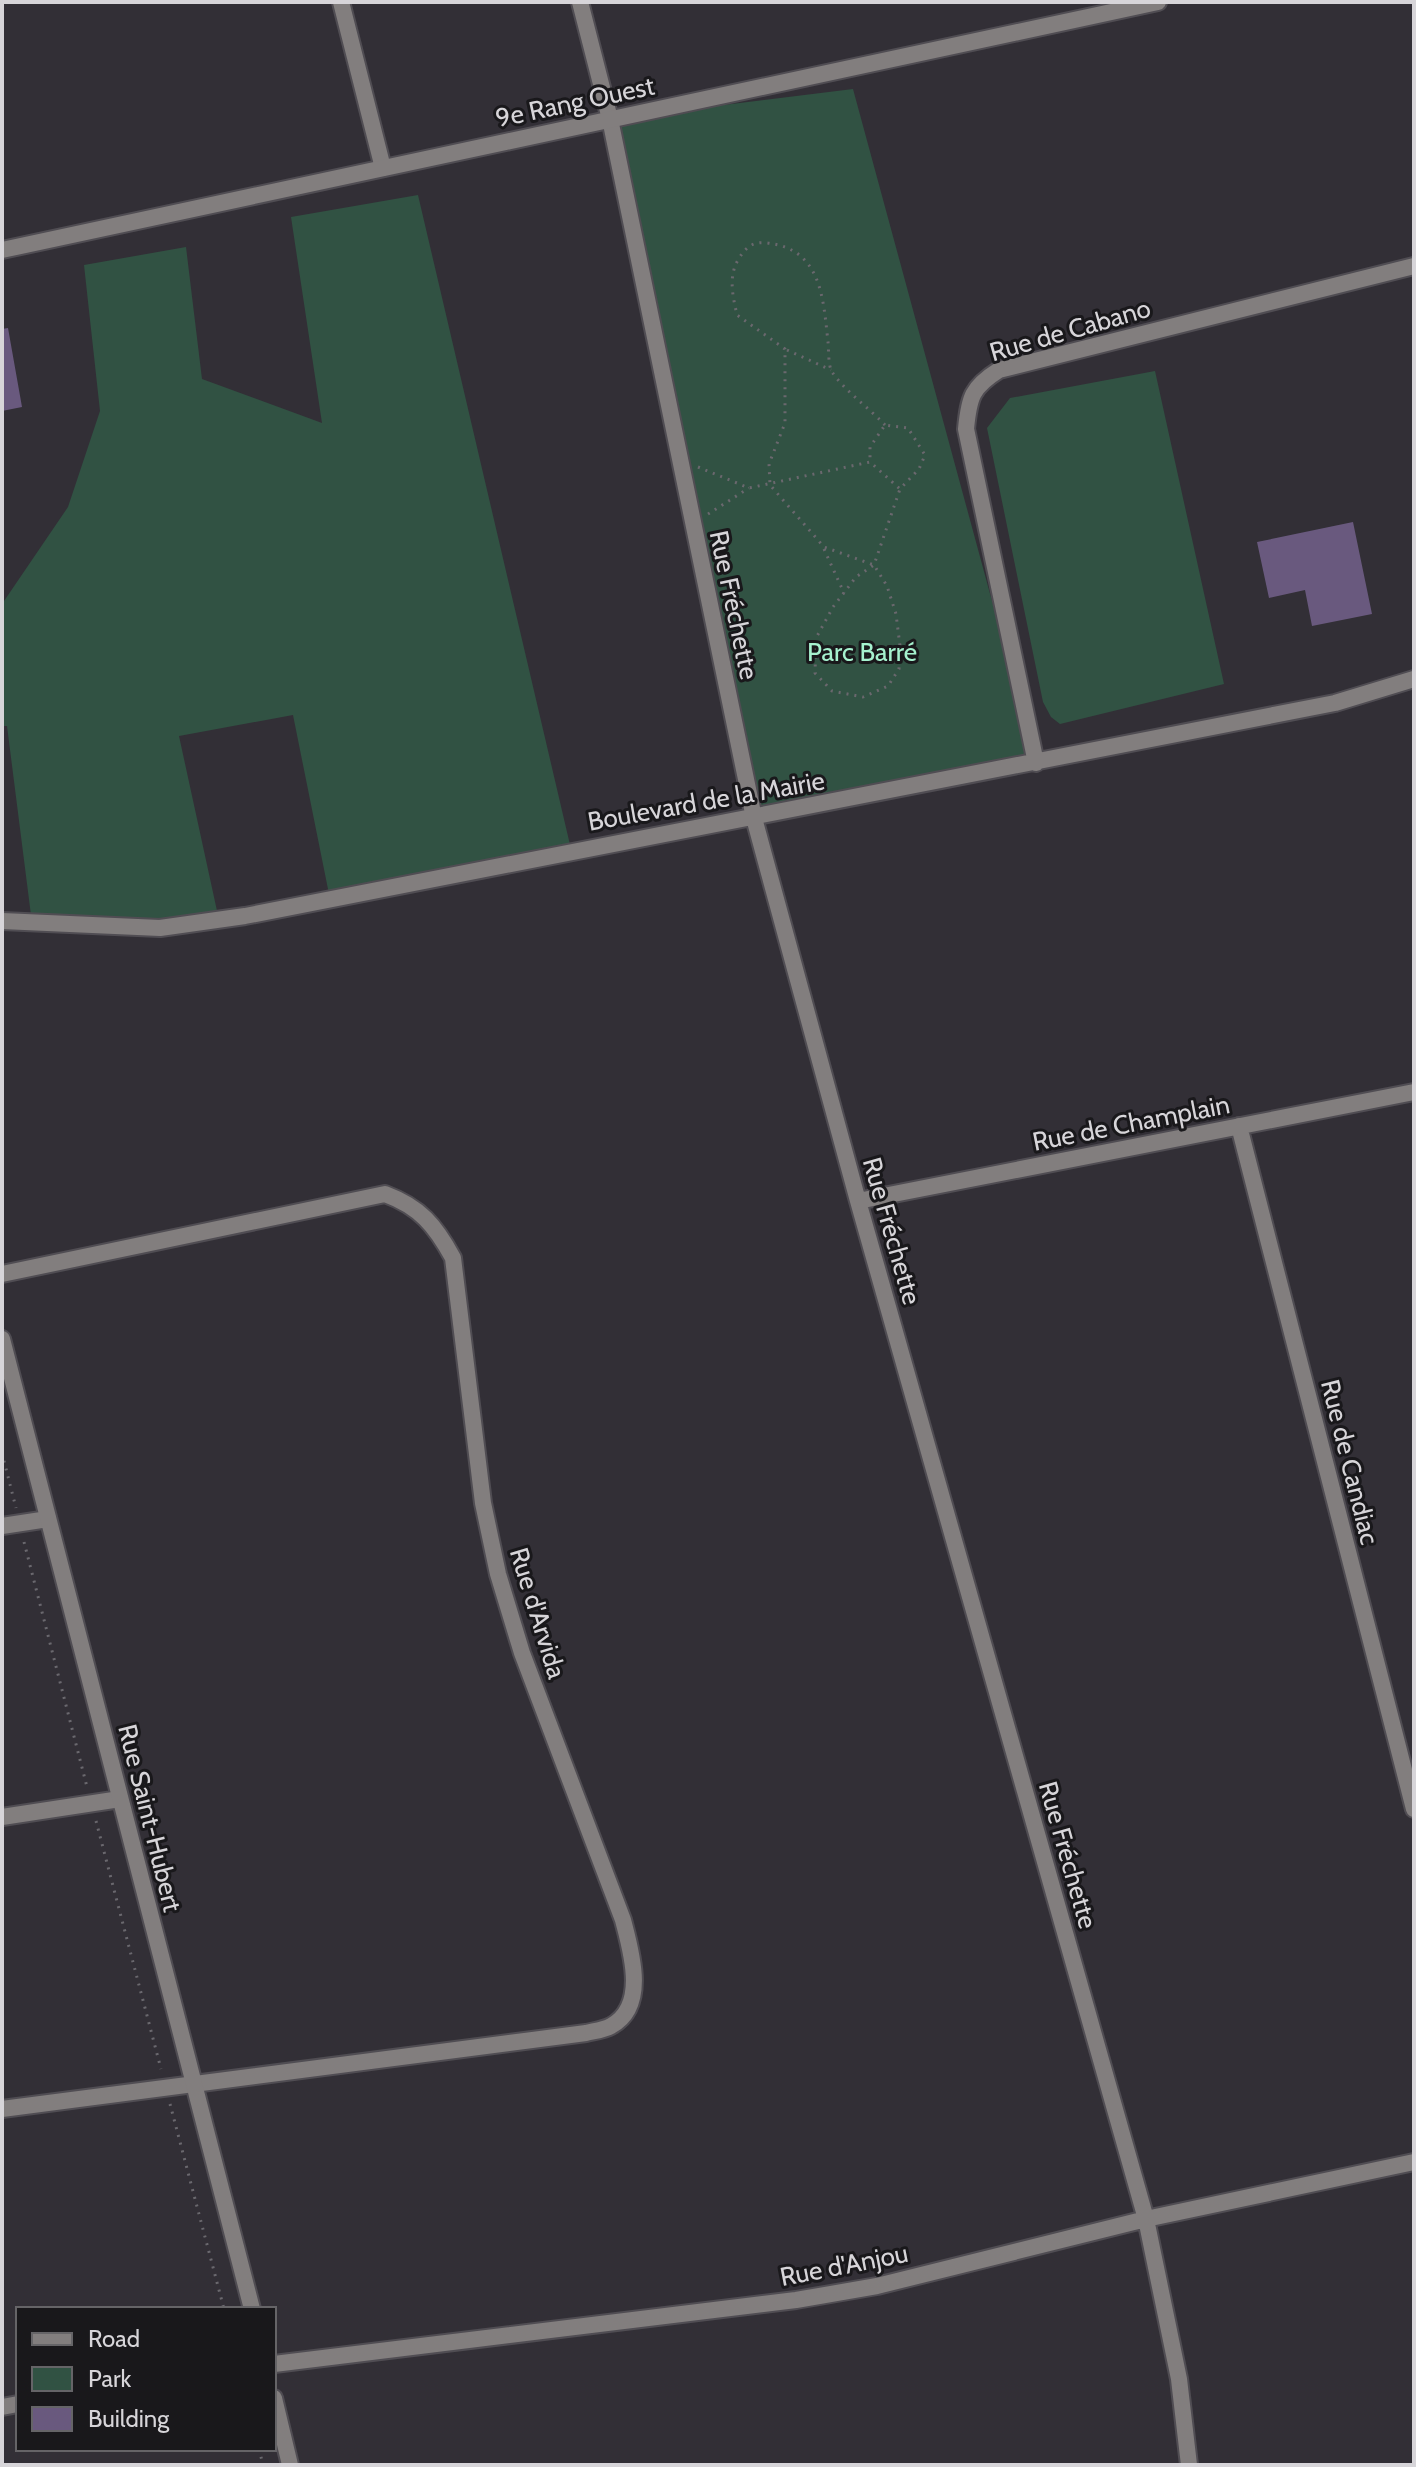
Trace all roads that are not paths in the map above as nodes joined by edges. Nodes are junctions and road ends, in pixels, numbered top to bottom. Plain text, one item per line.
1 (341, 2) edge
2 (580, 2) edge
3 (1158, 2) edge
4 (610, 119) junction
5 (383, 168) junction
6 (2, 250) edge
7 (1414, 266) edge
8 (1414, 679) edge
9 (1036, 763) junction
10 (754, 818) junction
11 (2, 921) edge
12 (1414, 1092) edge
13 (1239, 1126) junction
14 (858, 1201) junction
15 (2, 1274) edge
16 (2, 1339) edge
17 (48, 1519) junction
18 (2, 1526) edge
19 (120, 1799) junction
20 (1414, 1809) edge
21 (2, 1817) edge
22 (193, 2081) junction
23 (2, 2109) edge
24 (1414, 2162) edge
25 (1146, 2219) junction
26 (251, 2307) edge
27 (276, 2364) edge
28 (276, 2406) edge
29 (290, 2465) edge
30 (1189, 2465) edge

1 - 5 street
2 - 4 street, Rue Fréchette
3 - 4 street, 9e Rang Ouest
4 - 5 street, 9e Rang Ouest
4 - 10 street, Rue Fréchette
5 - 6 street, 9e Rang Ouest
7 - 9 street, Rue de Cabano
8 - 9 street, Boulevard de la Mairie
9 - 10 street, Boulevard de la Mairie
10 - 11 street, Boulevard de la Mairie
10 - 14 street, Rue Fréchette
12 - 13 street, Rue de Champlain
13 - 14 street, Rue de Champlain
13 - 20 street, Rue de Candiac
14 - 25 street, Rue Fréchette
15 - 22 street, Rue d'Arvida
16 - 17 street, Rue Saint-Hubert
17 - 18 street
17 - 19 street, Rue Saint-Hubert
19 - 21 street
19 - 22 street, Rue Saint-Hubert
22 - 23 street, Rue d'Arvida
22 - 26 street, Rue Saint-Hubert
24 - 25 street, Rue d'Anjou
25 - 27 street, Rue d'Anjou
25 - 30 street, Rue Fréchette
28 - 29 street

